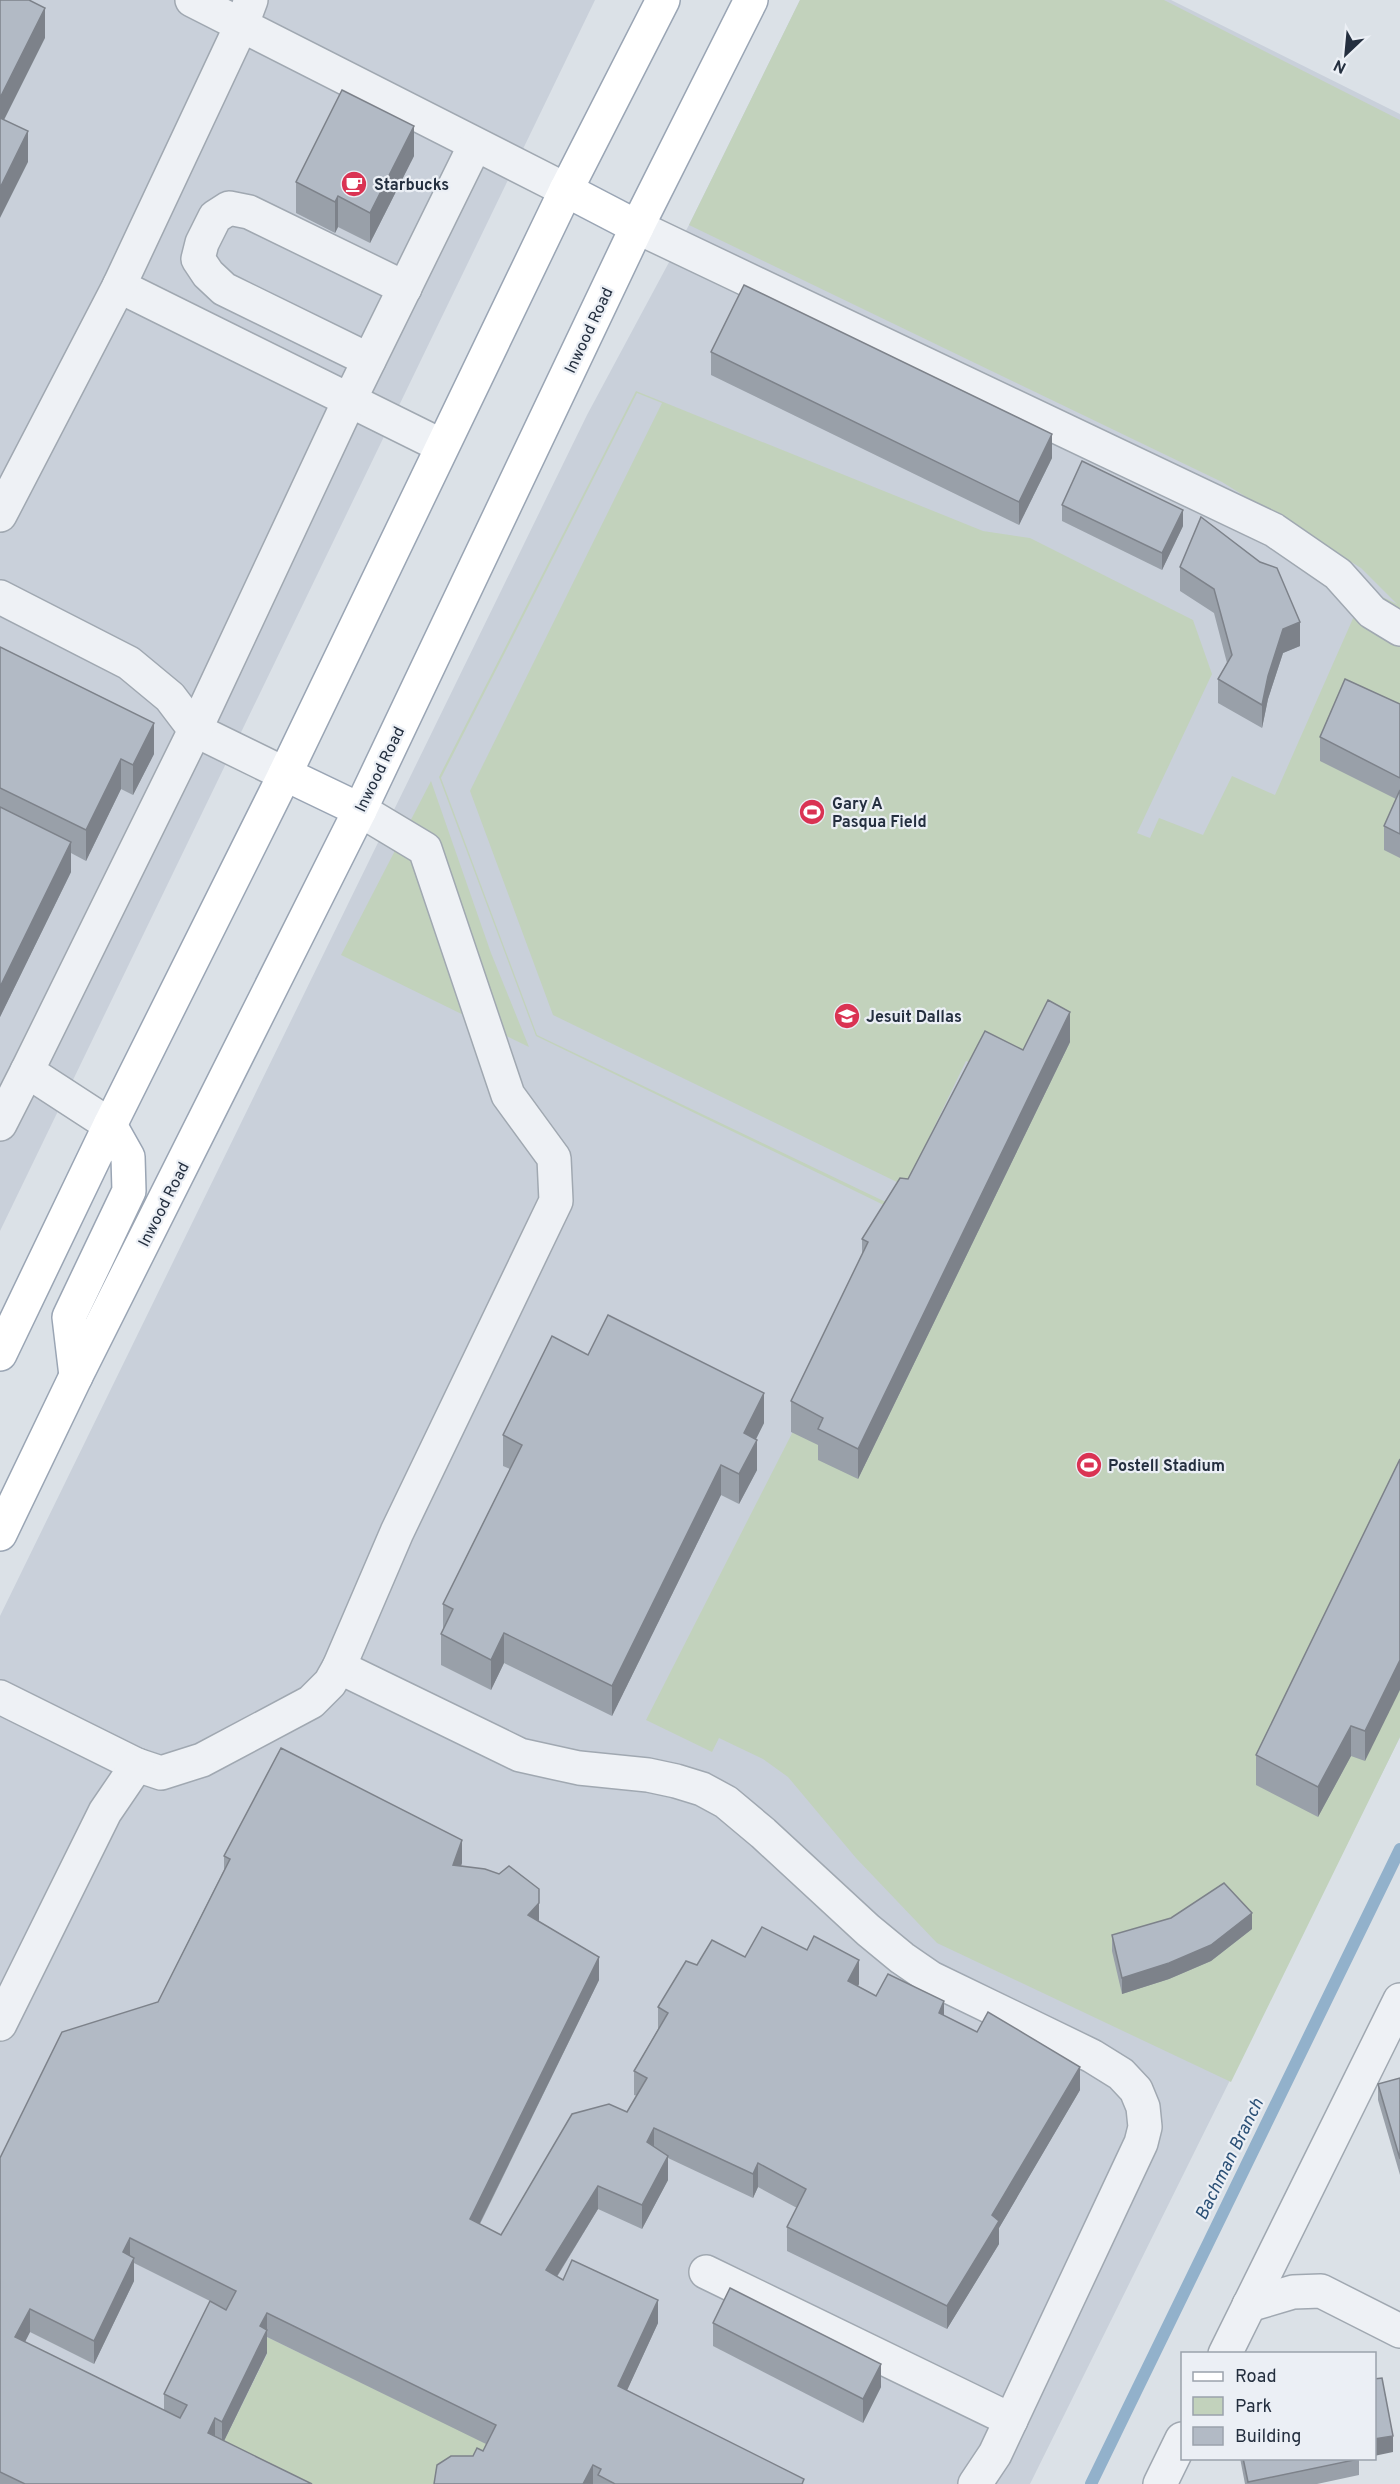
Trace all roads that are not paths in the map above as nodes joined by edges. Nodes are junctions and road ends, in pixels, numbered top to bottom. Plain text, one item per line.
1 (192, 0) edge
2 (663, 0) edge
3 (751, 0) edge
4 (247, 12) edge
5 (475, 144) junction
6 (566, 190) junction
7 (637, 227) junction
8 (119, 286) junction
9 (405, 288) junction
10 (369, 360) junction
11 (350, 399) junction
12 (442, 446) junction
13 (0, 515) edge
14 (0, 597) edge
15 (1400, 629) edge
16 (195, 730) junction
17 (285, 774) junction
18 (360, 810) junction
19 (27, 1071) junction
20 (0, 1124) edge
21 (110, 1125) junction
22 (0, 1354) edge
23 (76, 1376) junction
24 (0, 1534) edge
25 (339, 1667) junction
26 (0, 1697) edge
27 (137, 1765) junction
28 (1400, 2000) edge
29 (0, 2024) edge
30 (706, 2272) dead end
31 (1249, 2305) junction
32 (1400, 2331) edge
33 (1226, 2352) edge
34 (1011, 2420) junction
35 (1181, 2441) edge
36 (975, 2484) edge
37 (1160, 2484) edge

1 - 4 lane
2 - 6 main road
3 - 7 main road, Inwood Road
4 - 5 lane
4 - 8 lane
5 - 6 lane
5 - 9 lane
6 - 7 main road
6 - 12 main road
7 - 15 lane
7 - 18 main road, Inwood Road
8 - 11 lane
8 - 13 lane
9 - 10 lane
9 - 10 lane
10 - 11 lane
11 - 12 lane
11 - 16 lane
12 - 17 main road
14 - 16 lane
16 - 17 lane
16 - 19 lane
17 - 18 main road
17 - 21 main road
18 - 23 main road, Inwood Road
18 - 25 lane
19 - 20 lane
19 - 21 lane
21 - 22 main road
21 - 23 main road
23 - 24 main road, Inwood Road
25 - 27 lane
25 - 34 lane
26 - 27 lane
27 - 29 lane
28 - 31 lane
30 - 34 lane
31 - 32 lane
31 - 33 lane
34 - 36 lane
35 - 37 lane

